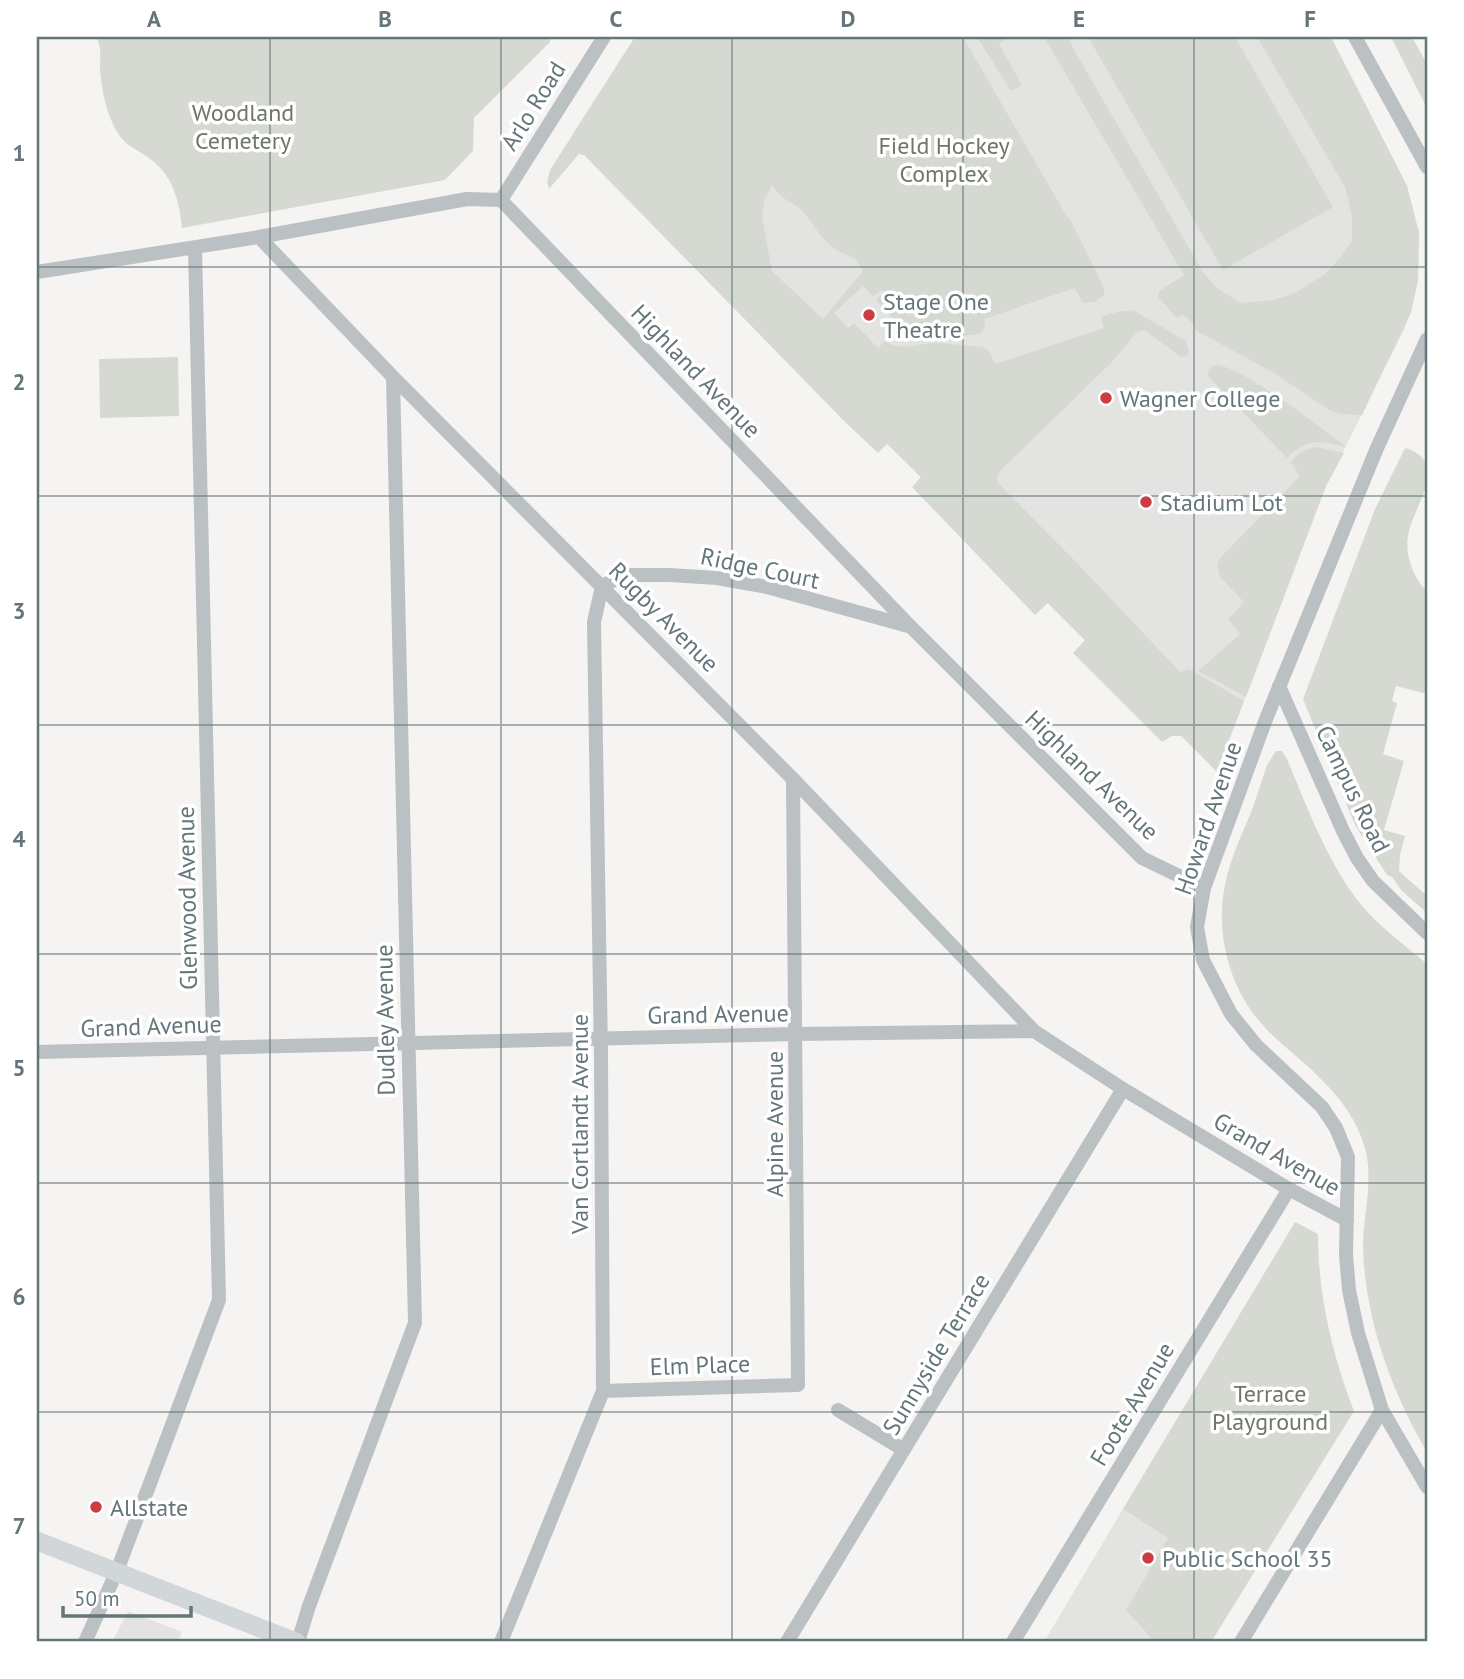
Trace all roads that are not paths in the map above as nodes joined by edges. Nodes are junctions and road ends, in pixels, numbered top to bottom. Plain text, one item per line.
1 (604, 37) edge
2 (1355, 37) edge
3 (1427, 167) edge
4 (501, 200) junction
5 (259, 237) junction
6 (195, 248) junction
7 (37, 272) edge
8 (1427, 339) edge
9 (393, 376) junction
10 (602, 586) junction
11 (910, 626) junction
12 (1279, 686) junction
13 (793, 779) junction
14 (1203, 888) junction
15 (1427, 933) edge
16 (1034, 1031) junction
17 (796, 1034) junction
18 (601, 1039) junction
19 (408, 1043) junction
20 (214, 1047) junction
21 (37, 1052) edge
22 (1123, 1088) junction
23 (1289, 1189) junction
24 (1347, 1220) junction
25 (798, 1385) joint
26 (603, 1391) junction
27 (838, 1410) dead end
28 (1382, 1410) junction
29 (904, 1450) junction
30 (1427, 1487) edge
31 (37, 1541) edge
32 (117, 1571) junction
33 (85, 1642) edge
34 (297, 1642) edge
35 (502, 1642) edge
36 (787, 1642) edge
37 (1013, 1642) edge
38 (1241, 1642) edge

1 - 4 street, Arlo Road
2 - 3 street
4 - 5 street
4 - 11 street, Highland Avenue
5 - 6 street
5 - 9 street, Rugby Avenue
6 - 7 street
6 - 20 street, Glenwood Avenue
8 - 12 street, Howard Avenue
9 - 10 street, Rugby Avenue
9 - 19 street, Dudley Avenue
10 - 11 street, Ridge Court
10 - 13 street, Rugby Avenue
10 - 18 street, Van Cortlandt Avenue
11 - 14 street, Highland Avenue
12 - 14 street, Howard Avenue
12 - 15 street, Campus Road
13 - 16 street, Rugby Avenue
13 - 17 street, Alpine Avenue
14 - 24 street, Howard Avenue
16 - 17 street, Grand Avenue
16 - 22 street, Grand Avenue
17 - 18 street, Grand Avenue
17 - 25 street, Alpine Avenue
18 - 19 street, Grand Avenue
18 - 26 street, Van Cortlandt Avenue
19 - 20 street, Grand Avenue
19 - 34 street, Dudley Avenue
20 - 21 street, Grand Avenue
20 - 32 street, Glenwood Avenue
22 - 23 street, Grand Avenue
22 - 29 street, Sunnyside Terrace
23 - 24 street, Grand Avenue
23 - 37 street, Foote Avenue
24 - 28 street, Howard Avenue
25 - 26 street, Elm Place
26 - 35 street, Van Cortlandt Avenue
27 - 29 street
28 - 30 street, Howard Avenue
28 - 38 street
29 - 36 street, Sunnyside Terrace
31 - 32 main road
32 - 33 street, Glenwood Avenue
32 - 34 main road

